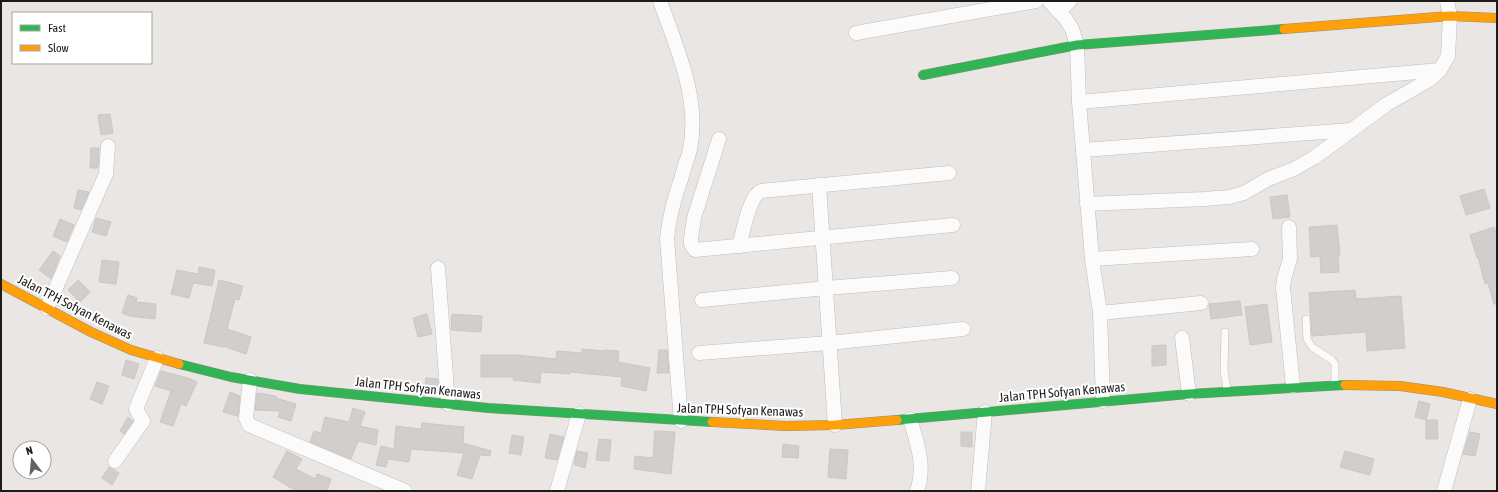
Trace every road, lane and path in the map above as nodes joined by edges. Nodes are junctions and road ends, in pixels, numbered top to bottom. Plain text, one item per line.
1 (660, 1) edge
2 (1036, 1) edge
3 (1070, 1) edge
4 (1447, 1) edge
5 (1054, 6) edge
6 (1450, 16) junction
7 (1497, 18) edge
8 (856, 33) dead end
9 (1076, 45) junction
10 (1440, 70) junction
11 (923, 75) dead end
12 (1079, 102) junction
13 (1351, 130) junction
14 (719, 138) dead end
15 (108, 146) dead end
16 (1083, 150) junction
17 (949, 173) dead end
18 (819, 185) junction
19 (1087, 204) junction
20 (953, 225) dead end
21 (1289, 227) dead end
22 (822, 238) junction
23 (739, 246) junction
24 (1252, 248) dead end
25 (1092, 259) junction
26 (438, 268) dead end
27 (952, 278) dead end
28 (1, 284) edge
29 (826, 288) junction
30 (702, 300) dead end
31 (1200, 303) dead end
32 (47, 308) junction
33 (1100, 313) junction
34 (1306, 319) dead end
35 (963, 329) dead end
36 (1225, 332) dead end
37 (1182, 338) dead end
38 (829, 343) junction
39 (699, 353) dead end
40 (157, 358) junction
41 (250, 380) junction
42 (1335, 385) junction
43 (1293, 386) junction
44 (1228, 391) junction
45 (1189, 394) junction
46 (1470, 399) junction
47 (1103, 401) junction
48 (448, 404) junction
49 (1497, 404) edge
50 (985, 412) junction
51 (578, 414) junction
52 (910, 420) junction
53 (681, 421) junction
54 (835, 425) junction
55 (115, 461) dead end
56 (405, 491) edge
57 (557, 491) edge
58 (917, 491) edge
59 (978, 491) edge
60 (1444, 491) edge

1 - 53 street
2 - 8 street
3 - 5 street
4 - 6 street
5 - 9 street
6 - 7 street
6 - 9 street
6 - 10 street
9 - 11 street
9 - 12 street
10 - 12 street
10 - 13 street
12 - 16 street
13 - 16 street
13 - 19 street
14 - 23 street
15 - 32 street
16 - 19 street
17 - 18 street
18 - 22 street
18 - 23 street
19 - 25 street
20 - 22 street
21 - 43 street
22 - 23 street
22 - 29 street
24 - 25 street
25 - 33 street
26 - 48 street
27 - 29 street
28 - 32 street, Jalan TPH Sofyan Kenawas
29 - 30 street
29 - 38 street
31 - 33 street
32 - 40 street, Jalan TPH Sofyan Kenawas
33 - 47 street
34 - 42 lane
35 - 38 street
36 - 44 lane
37 - 45 street
38 - 39 street
38 - 54 street
40 - 41 street, Jalan TPH Sofyan Kenawas
40 - 55 street
41 - 48 street, Jalan TPH Sofyan Kenawas
41 - 56 street
42 - 43 street, Jalan TPH Sofyan Kenawas
42 - 46 street, Jalan TPH Sofyan Kenawas
43 - 44 street, Jalan TPH Sofyan Kenawas
44 - 45 street, Jalan TPH Sofyan Kenawas
45 - 47 street, Jalan TPH Sofyan Kenawas
46 - 49 street, Jalan TPH Sofyan Kenawas
46 - 60 street
47 - 50 street, Jalan TPH Sofyan Kenawas
48 - 51 street, Jalan TPH Sofyan Kenawas
50 - 52 street, Jalan TPH Sofyan Kenawas
50 - 59 street
51 - 53 street, Jalan TPH Sofyan Kenawas
51 - 57 street
52 - 54 street, Jalan TPH Sofyan Kenawas
52 - 58 street
53 - 54 street, Jalan TPH Sofyan Kenawas

